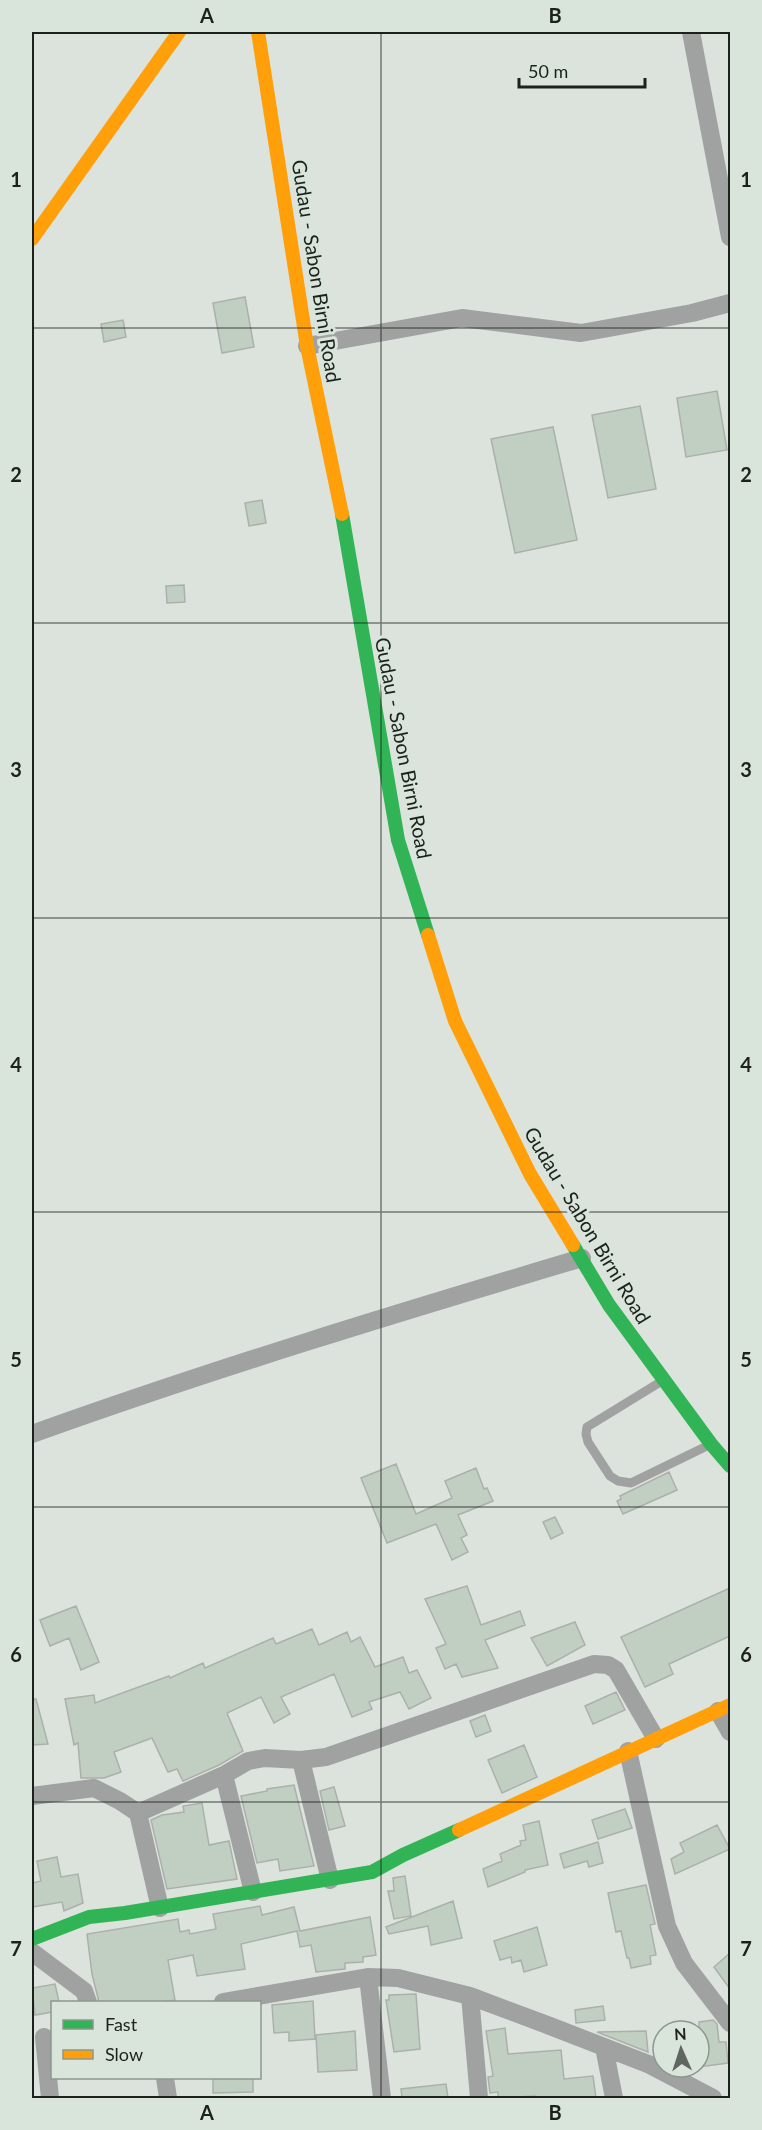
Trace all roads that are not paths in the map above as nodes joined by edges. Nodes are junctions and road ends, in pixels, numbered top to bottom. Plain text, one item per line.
1 (178, 32) edge
2 (258, 32) edge
3 (691, 32) edge
4 (730, 237) edge
5 (32, 239) edge
6 (730, 303) edge
7 (307, 346) junction
8 (582, 1258) junction
9 (663, 1380) junction
10 (32, 1434) edge
11 (711, 1444) junction
12 (730, 1466) edge
13 (724, 1708) edge
14 (730, 1732) edge
15 (656, 1739) junction
16 (628, 1751) junction
17 (301, 1760) junction
18 (224, 1775) junction
19 (32, 1796) edge
20 (138, 1813) junction
21 (330, 1880) junction
22 (253, 1892) junction
23 (160, 1908) junction
24 (32, 1938) edge
25 (32, 1952) edge
26 (368, 1977) junction
27 (470, 1996) junction
28 (88, 2001) edge
29 (229, 2001) edge
30 (730, 2023) edge
31 (43, 2037) edge
32 (604, 2046) junction
33 (165, 2079) edge
34 (50, 2098) edge
35 (168, 2098) edge
36 (382, 2098) edge
37 (479, 2098) edge
38 (614, 2098) edge
39 (713, 2098) edge

1 - 5 main road
2 - 7 main road, Gudau - Sabon Birni Road
3 - 4 street
6 - 7 street
7 - 8 main road, Gudau - Sabon Birni Road
8 - 9 main road, Gudau - Sabon Birni Road
8 - 10 street
9 - 11 main road, Gudau - Sabon Birni Road
9 - 11 lane
11 - 12 main road, Gudau - Sabon Birni Road
13 - 14 street
13 - 15 main road
15 - 16 main road
15 - 17 street
16 - 21 main road
16 - 30 street
17 - 18 street
17 - 21 street
18 - 20 street
18 - 22 street
19 - 20 street
20 - 23 street
21 - 22 main road
22 - 23 main road
23 - 24 main road
25 - 28 street
26 - 27 street
26 - 29 street
26 - 36 street
27 - 32 street
27 - 37 street
31 - 34 street
32 - 38 street
32 - 39 street
33 - 35 street

